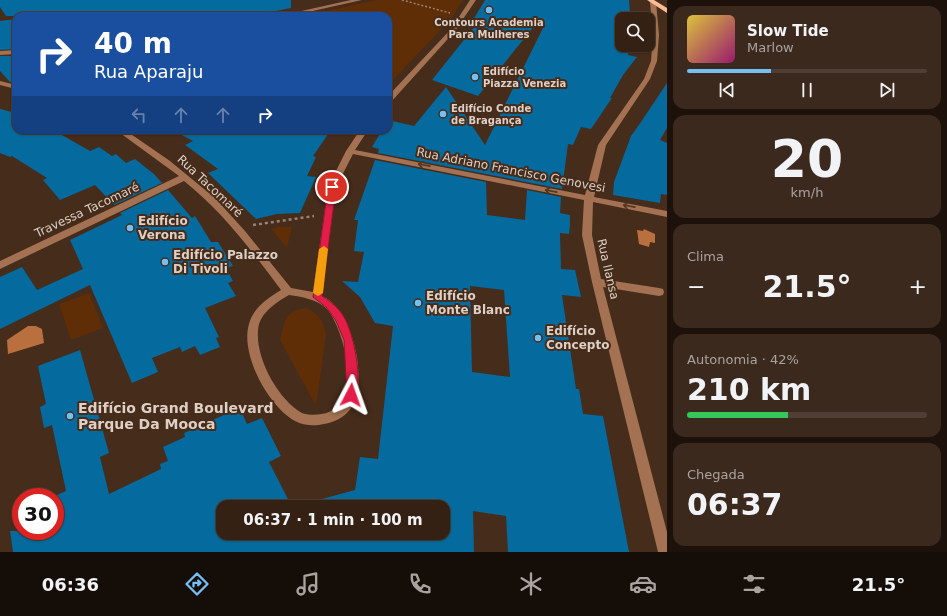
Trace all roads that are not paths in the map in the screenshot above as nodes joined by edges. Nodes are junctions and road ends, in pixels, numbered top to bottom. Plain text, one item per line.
1 (359, 0) edge
2 (473, 0) edge
3 (651, 1) edge
4 (667, 11) edge
5 (301, 12) edge
6 (12, 52) edge
7 (0, 54) edge
8 (0, 83) edge
9 (12, 86) edge
10 (392, 96) edge
11 (126, 134) edge
12 (361, 134) edge
13 (350, 151) junction
14 (185, 177) junction
15 (589, 198) junction
16 (667, 214) edge
17 (0, 265) edge
18 (597, 282) junction
19 (288, 291) junction
20 (659, 292) dead end
21 (317, 297) junction
22 (665, 552) edge

1 - 5 street
2 - 10 street
3 - 4 main road
3 - 15 street, Rua Ilansa
6 - 7 street
8 - 9 street
11 - 14 street, Rua Tacomaré
12 - 13 street
15 -> 13 street, Rua Adriano Francisco Genovesi
13 - 21 street
14 - 17 street, Travessa Tacomaré
14 - 19 street, Rua Tacomaré
16 -> 15 street, Rua Adriano Francisco Genovesi
15 - 18 street, Rua Ilansa
18 - 20 street
18 - 22 street, Rua Ilansa
19 - 21 street
19 - 21 street

